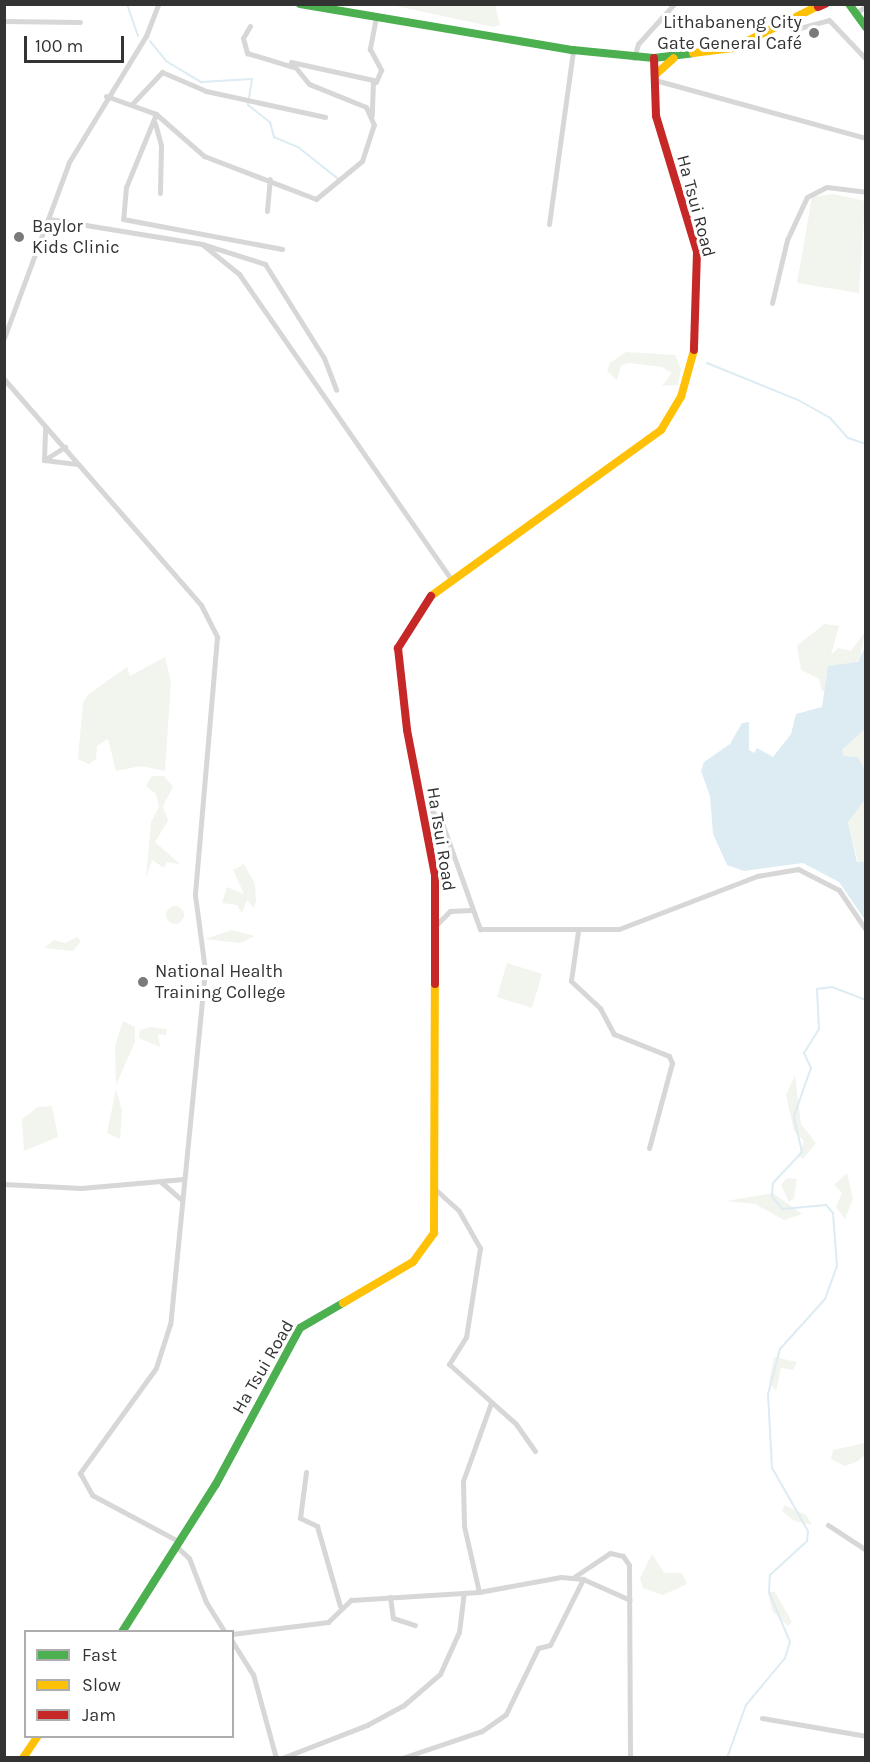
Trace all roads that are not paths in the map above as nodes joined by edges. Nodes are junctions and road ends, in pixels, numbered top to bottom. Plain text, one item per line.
1 (159, 4) edge
2 (300, 4) edge
3 (674, 4) edge
4 (838, 4) edge
5 (821, 5) edge
6 (849, 5) edge
7 (866, 6) edge
8 (856, 13) junction
9 (376, 17) junction
10 (4, 21) edge
11 (80, 22) dead end
12 (791, 24) junction
13 (250, 26) dead end
14 (866, 27) edge
15 (573, 50) junction
16 (675, 57) junction
17 (634, 58) junction
18 (654, 58) junction
19 (866, 59) edge
20 (293, 67) junction
21 (655, 77) junction
22 (376, 82) junction
23 (106, 96) junction
24 (132, 104) junction
25 (156, 114) junction
26 (372, 116) junction
27 (325, 117) dead end
28 (154, 122) junction
29 (866, 138) edge
30 (270, 178) junction
31 (866, 192) edge
32 (160, 193) dead end
33 (267, 211) dead end
34 (48, 219) junction
35 (549, 224) dead end
36 (202, 244) junction
37 (282, 249) dead end
38 (772, 303) dead end
39 (4, 338) edge
40 (4, 379) edge
41 (336, 390) dead end
42 (42, 419) junction
43 (65, 447) junction
44 (44, 460) junction
45 (79, 464) junction
46 (450, 578) junction
47 (432, 811) dead end
48 (471, 910) junction
49 (436, 925) junction
50 (866, 930) edge
51 (578, 931) junction
52 (649, 1148) dead end
53 (184, 1179) junction
54 (161, 1182) junction
55 (4, 1184) edge
56 (436, 1190) junction
57 (183, 1202) junction
58 (491, 1403) junction
59 (535, 1451) dead end
60 (72, 1472) dead end
61 (306, 1472) dead end
62 (80, 1473) junction
63 (828, 1525) dead end
64 (178, 1544) junction
65 (866, 1550) edge
66 (574, 1577) junction
67 (583, 1579) junction
68 (479, 1592) junction
69 (464, 1593) junction
70 (390, 1597) junction
71 (630, 1600) junction
72 (340, 1606) junction
73 (415, 1625) dead end
74 (123, 1630) edge
75 (224, 1630) edge
76 (234, 1634) edge
77 (234, 1644) edge
78 (762, 1718) dead end
79 (866, 1736) edge
80 (37, 1738) edge
81 (23, 1758) edge
82 (276, 1758) edge
83 (282, 1758) edge
84 (402, 1758) edge
85 (630, 1758) edge

1 - 23 street
2 - 9 street
3 - 17 street
4 - 6 street
5 - 12 street
6 - 8 street
7 - 8 street
8 - 14 street
9 - 15 street
9 - 22 street
10 - 11 street
12 - 16 street
12 - 19 street
13 - 20 street
15 - 17 street
15 - 35 street
16 - 18 street
16 - 21 street
17 - 18 street
18 - 21 street, Ha Tsui Road
20 - 22 street
20 - 26 street
21 - 29 street
21 - 46 street, Ha Tsui Road
22 - 26 street
23 - 24 street
23 - 34 street
24 - 25 street
24 - 27 street
25 - 28 street
25 - 30 street
26 - 30 street
28 - 32 street
28 - 37 street
30 - 33 street
31 - 38 street
34 - 36 street
34 - 39 street
36 - 41 street
36 - 46 street
40 - 42 street
42 - 43 street
42 - 44 street
43 - 44 street
43 - 45 street
44 - 45 street
45 - 53 street
46 - 49 street, Ha Tsui Road
47 - 48 street
48 - 49 street
48 - 51 street
49 - 56 street, Ha Tsui Road
50 - 51 street
51 - 52 street
53 - 54 street
53 - 57 street
54 - 55 street
54 - 57 street
56 - 58 street
56 - 64 street, Ha Tsui Road
57 - 62 street
58 - 59 street
58 - 68 street
60 - 62 street
61 - 72 street
62 - 64 street
63 - 65 street
64 - 74 street, Ha Tsui Road
64 - 75 street
66 - 67 street
66 - 68 street
66 - 71 street
67 - 71 street
67 - 84 street
68 - 69 street
69 - 70 street
69 - 83 street
70 - 72 street
70 - 73 street
71 - 85 street
72 - 76 street
77 - 82 street
78 - 79 street
80 - 81 street

